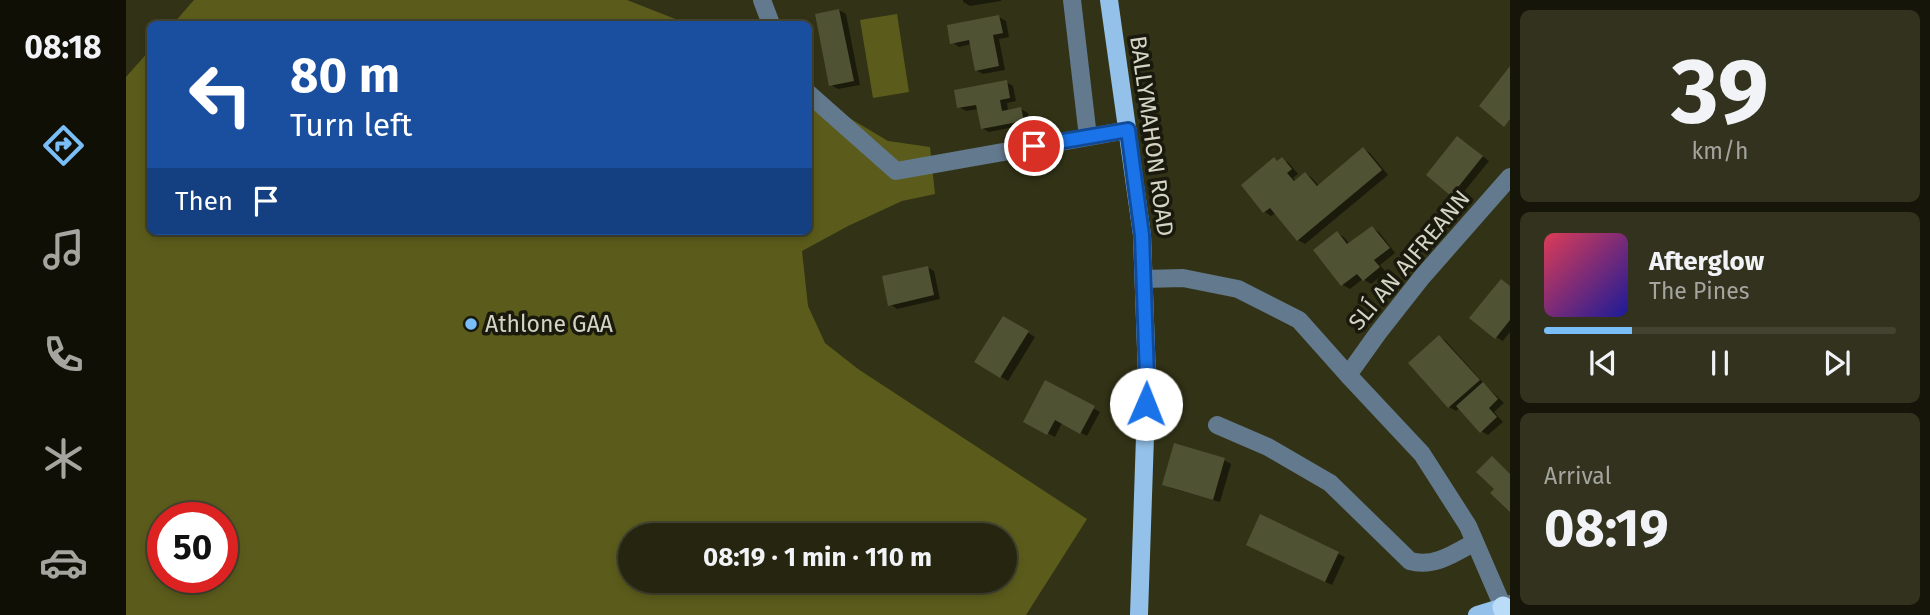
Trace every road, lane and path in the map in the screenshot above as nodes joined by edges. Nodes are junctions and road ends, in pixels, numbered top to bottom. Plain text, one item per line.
1 (761, 0) edge
2 (1072, 0) edge
3 (1109, 0) edge
4 (770, 21) edge
5 (812, 97) edge
6 (1128, 130) junction
7 (1088, 137) junction
8 (1510, 177) edge
9 (1144, 279) junction
10 (1348, 375) junction
11 (1217, 425) dead end
12 (1475, 542) junction
13 (1507, 609) edge
14 (1139, 615) edge
15 (1477, 615) edge

1 - 4 street
2 - 7 street
3 - 6 main road, BALLYMAHON ROAD
5 - 7 street
6 - 7 street
6 - 9 main road, BALLYMAHON ROAD
8 - 10 street, SLÍ AN AIFREANN
9 - 10 street
9 - 14 main road, BALLYMAHON ROAD
10 - 12 street
11 - 12 street
12 - 13 street
13 - 15 main road

